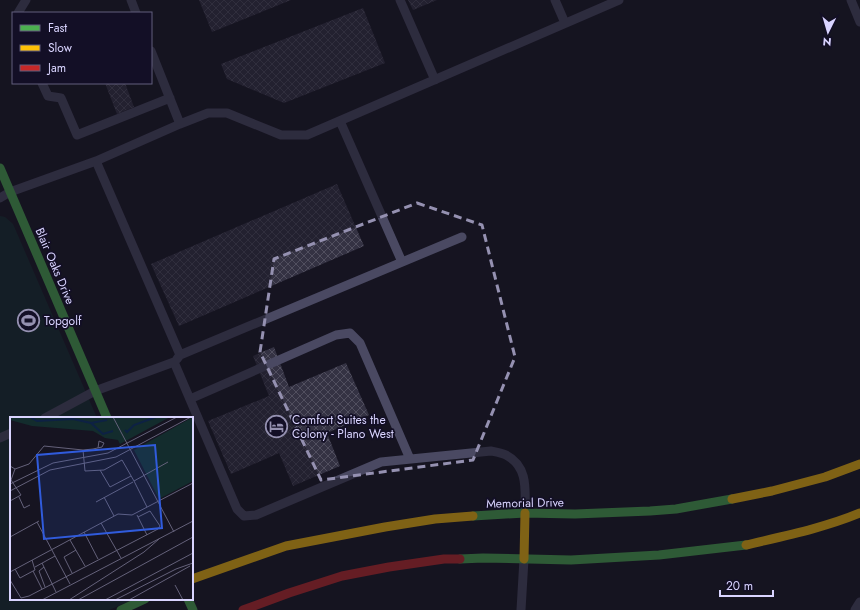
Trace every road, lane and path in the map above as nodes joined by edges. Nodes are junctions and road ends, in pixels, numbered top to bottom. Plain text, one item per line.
1 (26, 0) edge
2 (131, 0) edge
3 (400, 0) edge
4 (555, 0) edge
5 (619, 0) edge
6 (851, 0) edge
7 (19, 12) edge
8 (136, 12) edge
9 (860, 22) edge
10 (565, 23) junction
11 (152, 53) edge
12 (435, 80) junction
13 (42, 84) edge
14 (170, 98) junction
15 (340, 121) junction
16 (180, 124) junction
17 (96, 161) junction
18 (0, 168) edge
19 (10, 192) junction
20 (0, 198) edge
21 (462, 236) dead end
22 (402, 262) junction
23 (180, 355) junction
24 (174, 362) junction
25 (95, 391) junction
26 (190, 399) junction
27 (47, 417) edge
28 (107, 417) edge
29 (10, 433) edge
30 (0, 438) edge
31 (410, 459) junction
32 (860, 464) edge
33 (525, 513) junction
34 (860, 513) edge
35 (524, 559) junction
36 (193, 579) edge
37 (143, 600) edge
38 (188, 600) edge
39 (860, 602) edge
40 (121, 610) edge
41 (192, 610) edge
42 (243, 610) edge
43 (521, 610) edge
44 (855, 610) edge

1 - 7 lane
2 - 8 lane
3 - 12 lane
4 - 10 lane
5 - 10 lane
6 - 9 lane
10 - 12 lane
11 - 14 lane
12 - 15 lane
13 - 14 lane
14 - 16 lane
15 - 16 lane
15 - 22 lane
16 - 17 lane
17 - 19 lane
17 - 23 lane
18 - 19 street, Blair Oaks Drive
19 - 20 lane
19 - 25 street, Blair Oaks Drive
21 - 22 lane
22 - 23 lane
23 - 24 lane
24 - 25 lane
24 - 26 lane
25 - 27 lane
25 - 28 street, Blair Oaks Drive
26 - 31 lane
26 - 31 lane
29 - 30 lane
31 - 33 lane
32 - 33 street, Memorial Drive
33 - 35 street
33 - 36 street, Memorial Drive
34 - 35 street
35 - 42 street
35 - 43 lane
37 - 40 street
38 - 41 street
39 - 44 lane

